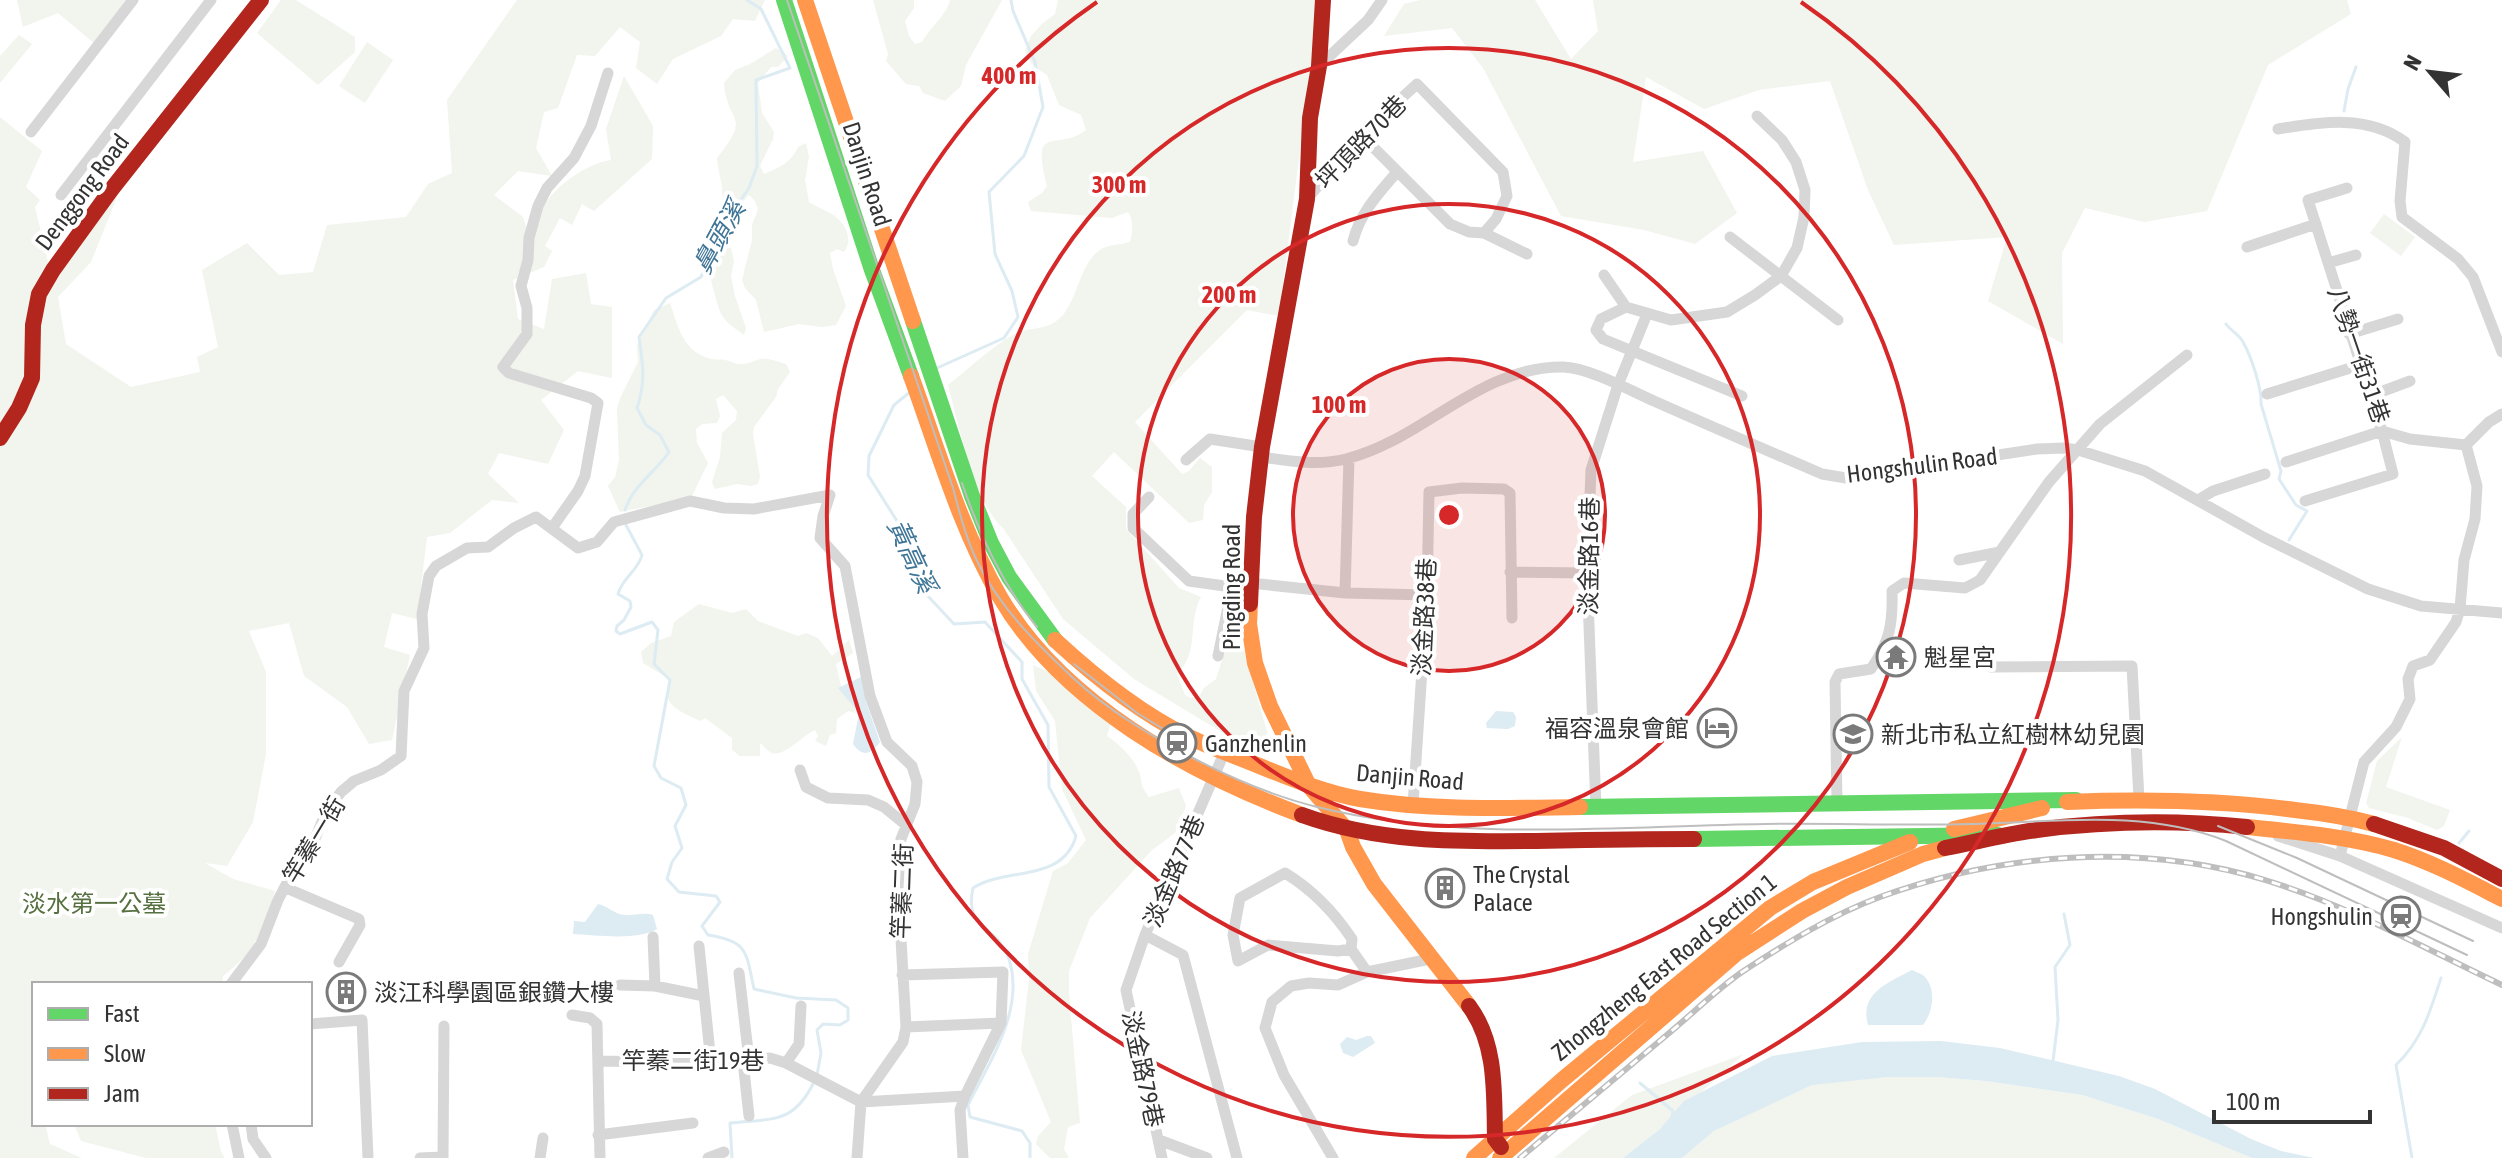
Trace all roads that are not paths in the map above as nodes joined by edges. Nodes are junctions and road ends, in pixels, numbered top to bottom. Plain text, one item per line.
1 (133, 0) edge
2 (211, 0) edge
3 (784, 0) edge
4 (805, 0) edge
5 (1323, 0) edge
6 (1382, 0) edge
7 (254, 2) edge
8 (1319, 66) junction
9 (608, 73) dead end
10 (1757, 116) dead end
11 (2278, 129) dead end
12 (31, 132) dead end
13 (1361, 135) junction
14 (1397, 172) junction
15 (2347, 188) dead end
16 (61, 195) dead end
17 (1307, 199) junction
18 (2316, 224) junction
19 (1484, 233) junction
20 (1730, 237) dead end
21 (1353, 241) dead end
22 (2247, 247) dead end
23 (1527, 254) dead end
24 (2356, 255) dead end
25 (2328, 263) junction
26 (1604, 275) dead end
27 (1781, 276) junction
28 (1626, 307) junction
29 (1647, 314) junction
30 (2398, 319) dead end
31 (1838, 320) dead end
32 (2349, 334) junction
33 (1632, 351) junction
34 (2502, 352) edge
35 (2187, 355) dead end
36 (2360, 365) junction
37 (2410, 381) dead end
38 (1618, 385) junction
39 (2267, 394) dead end
40 (1742, 396) dead end
41 (2370, 396) junction
42 (2502, 414) edge
43 (2382, 431) junction
44 (0, 438) edge
45 (2466, 445) junction
46 (2078, 450) junction
47 (1261, 452) junction
48 (1349, 458) junction
49 (1186, 460) dead end
50 (2286, 462) dead end
51 (2265, 474) dead end
52 (1149, 497) dead end
53 (2198, 500) junction
54 (2305, 501) dead end
55 (552, 528) junction
56 (2000, 552) junction
57 (1959, 560) dead end
58 (1510, 572) junction
59 (1587, 573) junction
60 (1250, 583) junction
61 (1232, 587) junction
62 (1345, 593) junction
63 (1427, 595) junction
64 (2460, 609) junction
65 (2502, 613) edge
66 (1512, 618) dead end
67 (1218, 656) dead end
68 (1991, 667) dead end
69 (1225, 751) junction
70 (800, 770) dead end
71 (1215, 778) junction
72 (1309, 786) junction
73 (2139, 799) junction
74 (2076, 800) junction
75 (1837, 803) junction
76 (1413, 805) junction
77 (1596, 808) junction
78 (2349, 817) junction
79 (906, 825) junction
80 (2250, 827) junction
81 (1347, 830) junction
82 (1998, 835) junction
83 (1926, 836) junction
84 (1809, 837) junction
85 (2344, 837) junction
86 (2340, 856) junction
87 (2502, 879) edge
88 (1813, 882) junction
89 (286, 888) junction
90 (2502, 899) edge
91 (2502, 928) edge
92 (1145, 935) junction
93 (653, 937) dead end
94 (699, 946) dead end
95 (1351, 949) junction
96 (1430, 959) junction
97 (339, 962) dead end
98 (1367, 972) junction
99 (739, 973) dead end
100 (902, 975) junction
101 (232, 982) edge
102 (620, 985) dead end
103 (655, 986) junction
104 (704, 996) junction
105 (801, 1006) dead end
106 (572, 1015) dead end
107 (1001, 1023) junction
108 (312, 1024) edge
109 (444, 1026) dead end
110 (906, 1027) junction
111 (746, 1060) junction
112 (599, 1061) junction
113 (711, 1063) junction
114 (786, 1063) junction
115 (965, 1096) junction
116 (861, 1102) junction
117 (749, 1116) dead end
118 (693, 1123) dead end
119 (232, 1126) edge
120 (251, 1126) edge
121 (598, 1135) junction
122 (543, 1138) dead end
123 (1495, 1139) junction
124 (1159, 1140) junction
125 (724, 1152) dead end
126 (1503, 1155) edge
127 (239, 1158) edge
128 (266, 1158) edge
129 (368, 1158) edge
130 (420, 1158) edge
131 (540, 1158) edge
132 (600, 1158) edge
133 (708, 1158) edge
134 (857, 1158) edge
135 (963, 1158) edge
136 (1162, 1158) edge
137 (1207, 1158) edge
138 (1237, 1158) edge
139 (1333, 1158) edge
140 (1474, 1158) edge

1 - 12 street
2 - 16 street
3 - 71 main road, Danjin Road
4 - 69 main road, Danjin Road
5 - 8 main road, Pingding Road
6 - 8 street
7 - 44 main road, Denggong Road
8 - 17 main road, Pingding Road
9 - 55 street
10 - 27 street
11 - 34 street
13 - 14 street
13 - 17 street, 坪頂路70巷
13 - 19 street, 坪頂路70巷
14 - 19 street
14 - 21 street
15 - 18 street, 八勢一街31巷
17 - 47 main road, Pingding Road
18 - 22 street
18 - 25 street, 八勢一街31巷
19 - 23 street
20 - 27 street
24 - 25 street
25 - 32 street, 八勢一街31巷
26 - 28 street
27 - 29 street
27 - 31 street
28 - 29 street
28 - 33 street
29 - 33 street, 淡金路16巷
30 - 32 street
32 - 36 street, 八勢一街31巷
33 - 38 street, 淡金路16巷
33 - 40 street
35 - 46 street
36 - 39 street
36 - 41 street, 八勢一街31巷
37 - 41 street
38 - 46 street, Hongshulin Road
38 - 48 street, Hongshulin Road
38 - 59 street, 淡金路16巷
41 - 43 street, 八勢一街31巷
42 - 45 street
43 - 45 street, 八勢一街31巷
43 - 50 street
43 - 54 street
45 - 64 street
46 - 53 street, Hongshulin Road
46 - 56 street
47 - 48 street, Hongshulin Road
47 - 49 street, Hongshulin Road
47 - 60 main road, Pingding Road
48 - 62 street
51 - 53 street
52 - 61 street
53 - 64 street, Hongshulin Road
55 - 79 street, 竿蓁二街
55 - 89 street, 竿蓁一街
56 - 57 street
56 - 75 street
58 - 59 street
58 - 63 street, 淡金路38巷
58 - 66 street, 淡金路38巷
59 - 77 street, 淡金路16巷
60 - 61 street
60 - 62 street
60 - 72 main road, Pingding Road
61 - 67 street
62 - 63 street
63 - 76 street, 淡金路38巷
64 - 65 street, Hongshulin Road
64 - 78 street
68 - 73 street
69 - 71 street, 淡金路77巷
69 - 72 main road, Danjin Road
70 - 79 street
71 - 81 main road
71 - 92 street, 淡金路77巷
72 - 76 main road, Danjin Road
72 - 81 main road, Pingding Road
73 - 74 main road, Zhongzheng East Road Section 1
73 - 78 main road, Zhongzheng East Road Section 1
74 - 75 main road, Danjin Road
74 - 83 main road, Zhongzheng East Road Section 1
75 - 77 main road, Danjin Road
76 - 77 main road, Danjin Road
78 - 85 street
78 - 87 main road, Zhongzheng East Road Section 1
79 - 100 street, 竿蓁二街
80 - 82 main road, Zhongzheng East Road Section 1
80 - 85 main road, Zhongzheng East Road Section 1
80 - 86 street
81 - 84 main road
81 - 96 main road, Pingding Road
82 - 83 main road
82 - 126 main road, Zhongzheng East Road Section 1
83 - 84 main road
83 - 88 main road, Zhongzheng East Road Section 1
84 - 88 main road
85 - 86 street
85 - 90 main road, Zhongzheng East Road Section 1
86 - 91 street
88 - 123 main road, Zhongzheng East Road Section 1
89 - 97 street
89 - 101 street, 竿蓁一街
92 - 124 street, 淡金路79巷
92 - 138 street, 淡金路77巷
93 - 103 street
94 - 104 street
95 - 95 street
95 - 98 street
96 - 98 street
96 - 123 main road, Pingding Road
98 - 139 street
99 - 111 street
100 - 107 street
100 - 110 street, 竿蓁二街
102 - 103 street
103 - 104 street
104 - 113 street
105 - 114 street, 竿蓁二街19巷
106 - 112 street
107 - 110 street
107 - 115 street
108 - 129 street
109 - 130 street
110 - 116 street
111 - 113 street, 竿蓁二街19巷
111 - 114 street, 竿蓁二街19巷
111 - 117 street
112 - 113 street, 竿蓁二街19巷
112 - 121 street
114 - 116 street, 竿蓁二街19巷
115 - 116 street
115 - 135 street
116 - 134 street
118 - 121 street
119 - 127 street
120 - 128 street
121 - 132 street
122 - 131 street
123 - 126 main road
123 - 140 main road, Zhongzheng East Road Section 1
124 - 136 street, 淡金路79巷
124 - 137 street
125 - 133 street

